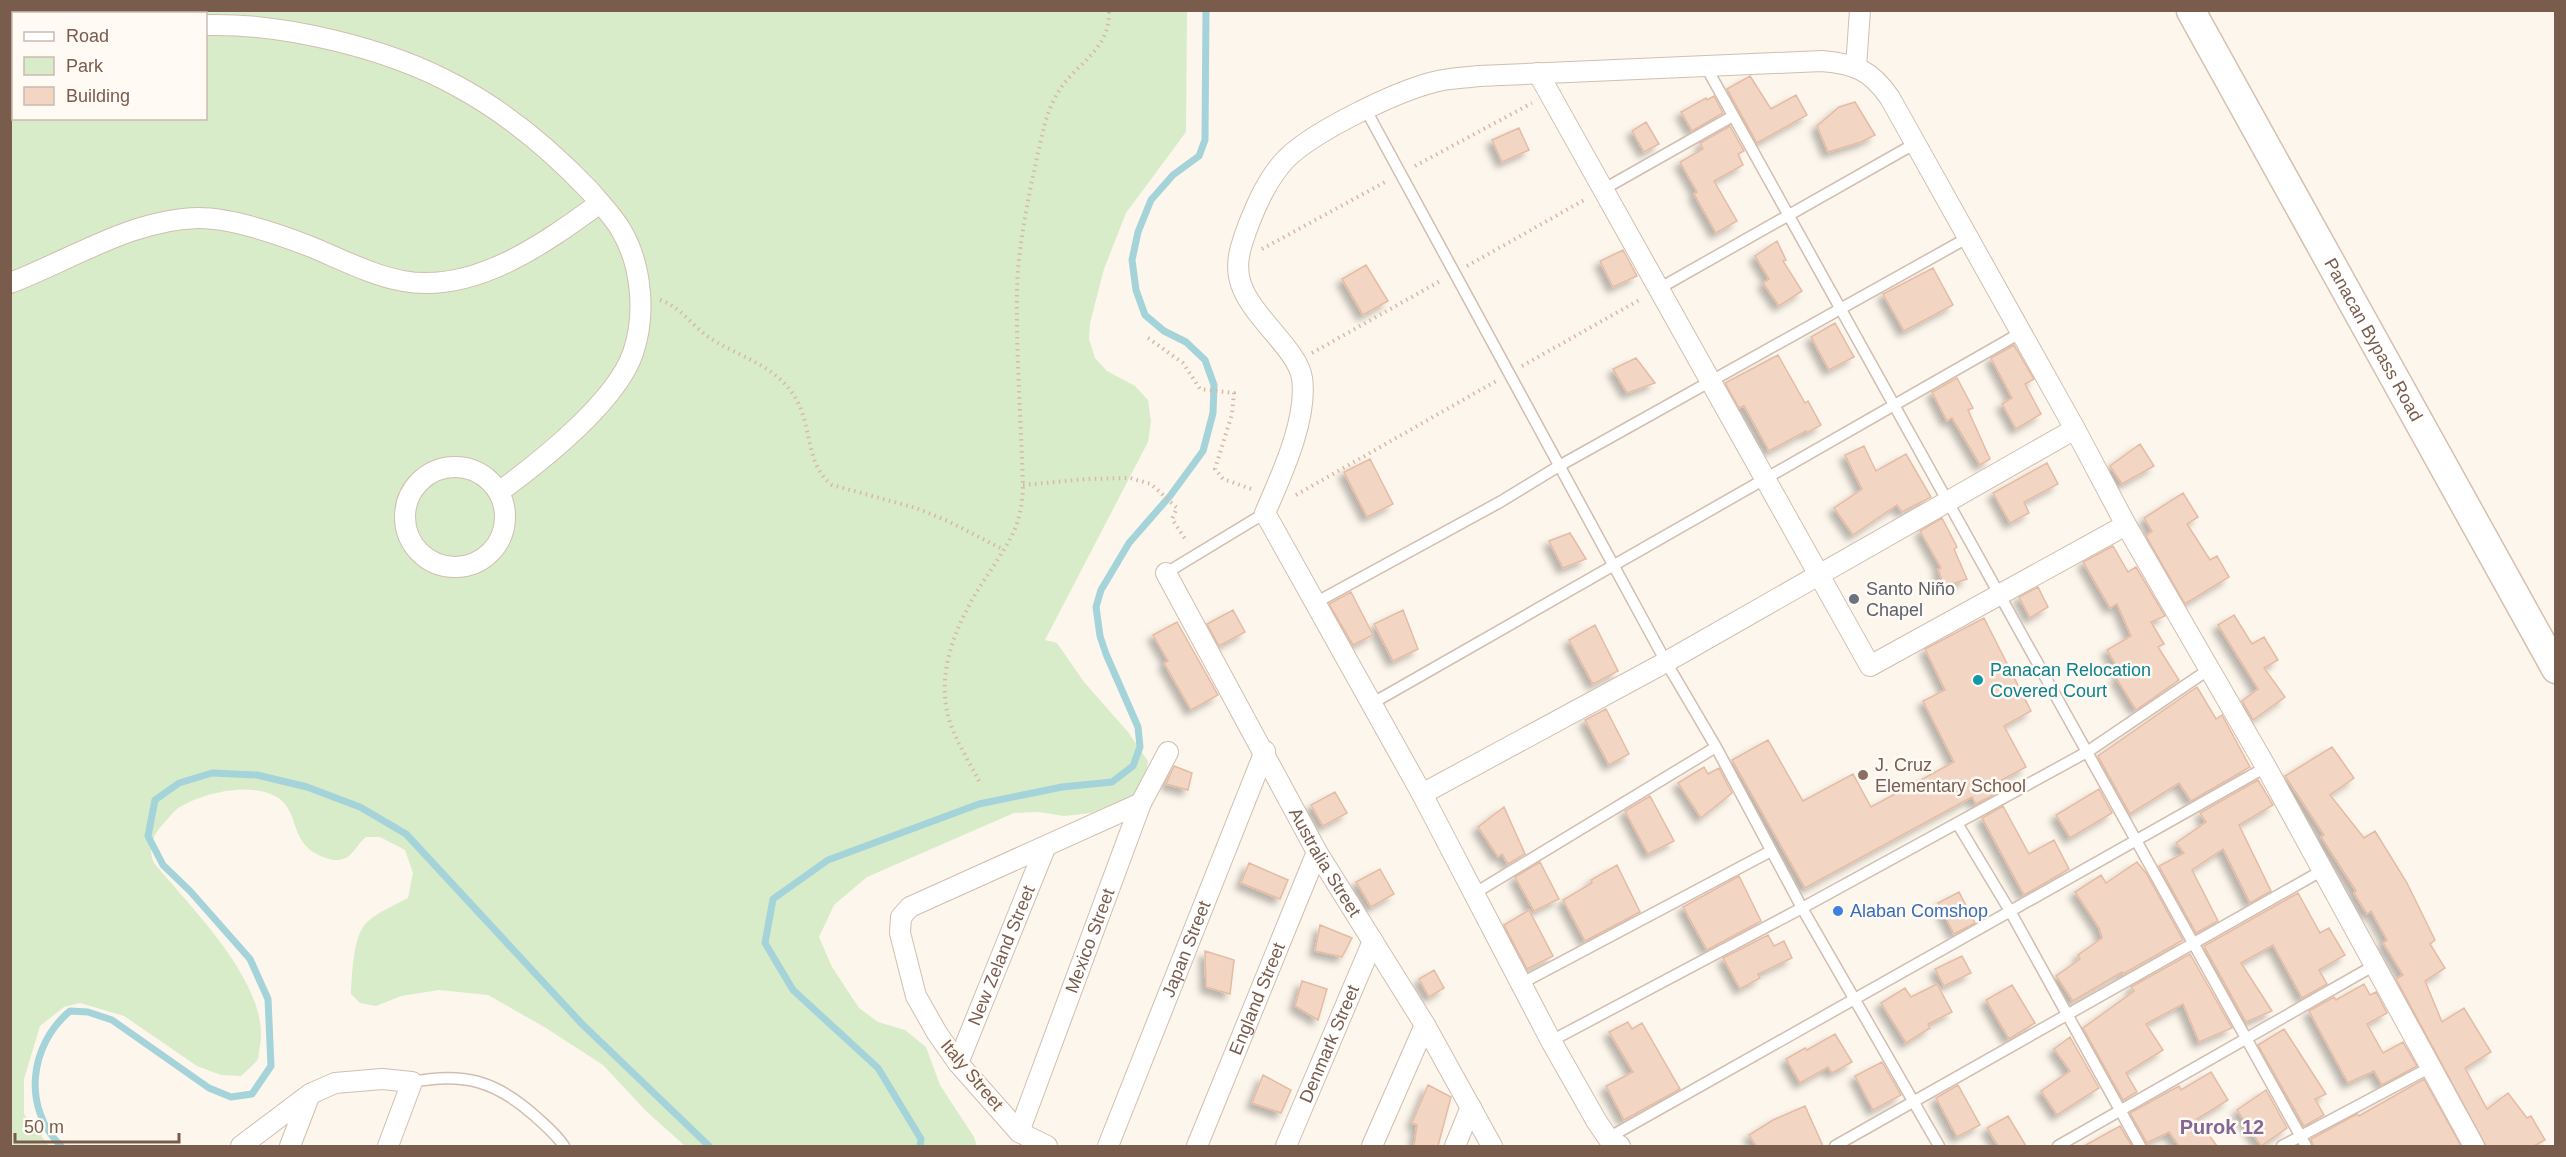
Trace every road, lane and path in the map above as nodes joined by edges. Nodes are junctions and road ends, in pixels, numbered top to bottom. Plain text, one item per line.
1 (1109, 10) edge
2 (1860, 10) edge
3 (2191, 11) edge
4 (218, 20) edge
5 (1705, 65) junction
6 (1856, 67) junction
7 (1538, 73) junction
8 (1366, 110) junction
9 (1733, 116) junction
10 (1916, 142) junction
11 (1604, 189) junction
12 (600, 203) junction
13 (1788, 215) junction
14 (1969, 237) junction
15 (10, 283) edge
16 (1660, 288) junction
17 (639, 294) junction
18 (1627, 306) dead end
19 (1840, 309) junction
20 (2022, 332) junction
21 (1148, 338) dead end
22 (1509, 374) junction
23 (1712, 381) junction
24 (1894, 405) junction
25 (2075, 429) junction
26 (1559, 466) junction
27 (1766, 479) junction
28 (1023, 485) junction
29 (499, 492) junction
30 (1947, 501) junction
31 (1268, 505) junction
32 (2126, 525) junction
33 (1004, 550) junction
34 (1197, 555) junction
35 (1614, 566) junction
36 (1166, 573) joint
37 (1820, 575) junction
38 (1999, 594) junction
39 (1315, 603) junction
40 (1666, 662) junction
41 (2556, 669) edge
42 (2208, 670) junction
43 (1371, 704) junction
44 (1716, 747) junction
45 (1264, 751) junction
46 (1168, 752) dead end
47 (2087, 752) junction
48 (2266, 767) junction
49 (979, 781) dead end
50 (1422, 794) junction
51 (1141, 803) junction
52 (1957, 823) junction
53 (2136, 840) junction
54 (1045, 848) junction
55 (1771, 850) junction
56 (1317, 852) junction
57 (2323, 870) junction
58 (1475, 893) junction
59 (1802, 908) junction
60 (2010, 911) junction
61 (1373, 941) junction
62 (2193, 943) junction
63 (2375, 966) junction
64 (1522, 983) junction
65 (1854, 999) junction
66 (2067, 1015) junction
67 (1425, 1025) junction
68 (2246, 1039) junction
69 (1551, 1041) junction
70 (958, 1064) junction
71 (2431, 1067) junction
72 (412, 1082) junction
73 (310, 1094) junction
74 (1913, 1102) junction
75 (1471, 1107) junction
76 (2120, 1111) junction
77 (1020, 1132) junction
78 (2300, 1136) junction
79 (1614, 1142) edge
80 (241, 1146) edge
81 (290, 1146) edge
82 (388, 1146) edge
83 (564, 1146) edge
84 (1047, 1146) edge
85 (1108, 1146) edge
86 (1197, 1146) edge
87 (1286, 1146) edge
88 (1372, 1146) edge
89 (1455, 1146) edge
90 (1492, 1146) edge
91 (1836, 1146) edge
92 (1939, 1146) edge
93 (2058, 1146) edge
94 (2140, 1146) edge
95 (2282, 1146) edge
96 (2306, 1146) edge
97 (2474, 1146) edge

1 - 28 path
2 - 6 street
3 - 41 main road, Panacan Bypass Road
4 - 12 street
5 - 6 street
5 - 7 street
5 - 9 lane
6 - 10 street
7 - 8 street
7 - 11 street
8 - 22 lane
8 - 31 street
9 - 11 lane
9 - 13 lane
10 - 13 lane
10 - 14 street
11 - 16 street
12 - 15 street
12 - 17 street
13 - 16 lane
13 - 19 lane
14 - 19 lane
14 - 20 street
16 - 23 street
17 - 29 street
17 - 33 path
18 - 22 path
19 - 23 lane
19 - 24 lane
20 - 24 lane
20 - 25 street
21 - 31 path
22 - 26 lane
22 - 31 path
23 - 26 lane
23 - 27 street
24 - 27 lane
24 - 30 lane
25 - 30 street
25 - 32 street
26 - 35 lane
26 - 39 lane
27 - 35 lane
27 - 37 street
28 - 33 path
28 - 34 path
29 - 29 street
30 - 37 street
30 - 38 lane
31 - 34 lane
31 - 39 street
32 - 38 street
32 - 42 street
33 - 49 path
34 - 36 lane
35 - 40 lane
35 - 43 lane
36 - 45 street, Australia Street
37 - 38 street
37 - 40 street
38 - 47 lane
39 - 43 street
40 - 44 lane
40 - 50 street
42 - 47 lane
42 - 48 street
43 - 50 street
44 - 55 lane
44 - 58 lane
45 - 56 street, Australia Street
45 - 85 street, Japan Street
46 - 51 street, Mexico Street
47 - 52 lane
47 - 53 lane
48 - 53 lane
48 - 57 street
50 - 58 street
51 - 54 street
51 - 77 street, Mexico Street
52 - 59 lane
52 - 60 lane
53 - 60 lane
53 - 62 lane
54 - 70 street, New Zeland Street
54 - 70 street, Italy Street
55 - 59 lane
55 - 64 lane
56 - 61 street, Australia Street
56 - 86 street, England Street
57 - 62 lane
57 - 63 street
58 - 64 street
59 - 65 lane
59 - 69 lane
60 - 65 lane
60 - 66 lane
61 - 67 street, Australia Street
61 - 87 street, Denmark Street
62 - 66 lane
62 - 68 lane
63 - 68 lane
63 - 71 street
64 - 69 street
65 - 74 lane
65 - 79 lane
66 - 74 lane
66 - 76 lane
67 - 75 street, Australia Street
67 - 88 street
68 - 76 lane
68 - 78 lane
69 - 79 street
70 - 77 street, Italy Street
71 - 78 lane
71 - 97 street
72 - 73 street
72 - 82 street
72 - 83 lane
73 - 80 street
73 - 81 street
74 - 91 lane
74 - 92 lane
75 - 89 street
75 - 90 street, Australia Street
76 - 93 lane
76 - 94 lane
77 - 84 street, Italy Street
78 - 95 lane
78 - 96 lane

